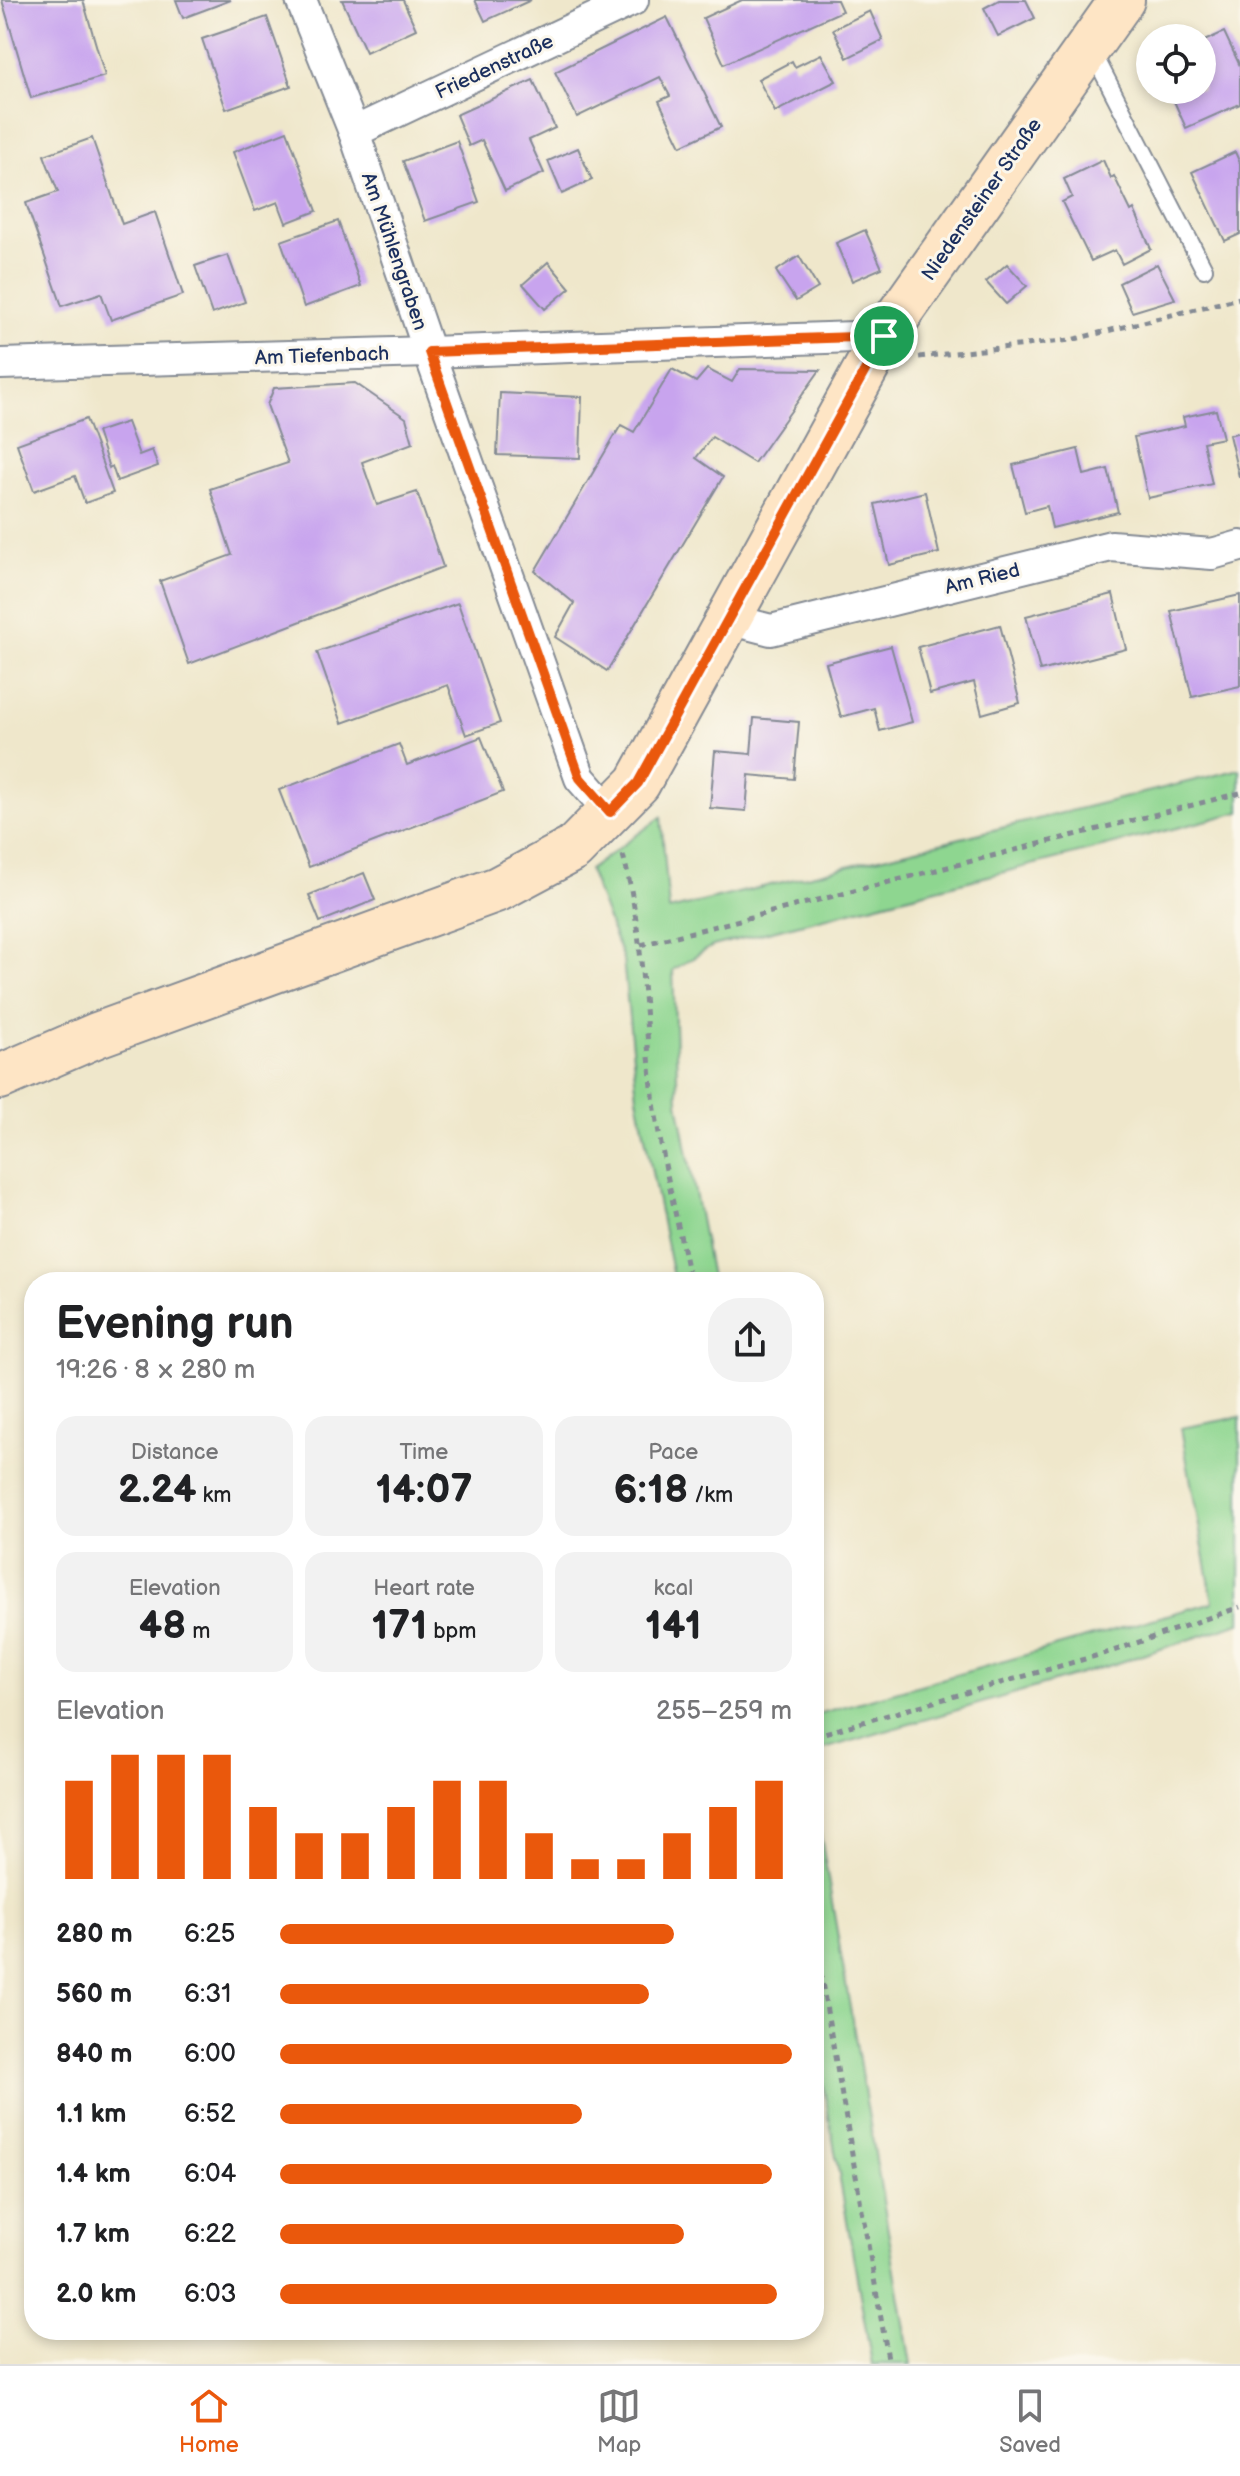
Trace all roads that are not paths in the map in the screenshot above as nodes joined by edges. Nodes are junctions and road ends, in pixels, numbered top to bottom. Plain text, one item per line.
1 (301, 0) edge
2 (633, 0) edge
3 (1122, 0) edge
4 (1089, 44) junction
5 (354, 132) junction
6 (1204, 269) dead end
7 (884, 336) junction
8 (429, 352) junction
9 (0, 364) edge
10 (1240, 546) edge
11 (728, 619) junction
12 (610, 812) junction
13 (0, 1077) edge

1 - 5 street, Am Mühlengraben
2 - 5 street, Friedenstraße
3 - 4 main road, Niedensteiner Straße
4 - 6 lane
4 - 7 main road, Niedensteiner Straße
5 - 8 street, Am Mühlengraben
7 - 8 street, Am Tiefenbach
7 - 11 main road, Niedensteiner Straße
8 - 9 street, Am Tiefenbach
8 - 12 street, Am Mühlengraben
10 - 11 street, Am Ried
11 - 12 main road, Niedensteiner Straße
12 - 13 main road, Niedensteiner Straße

